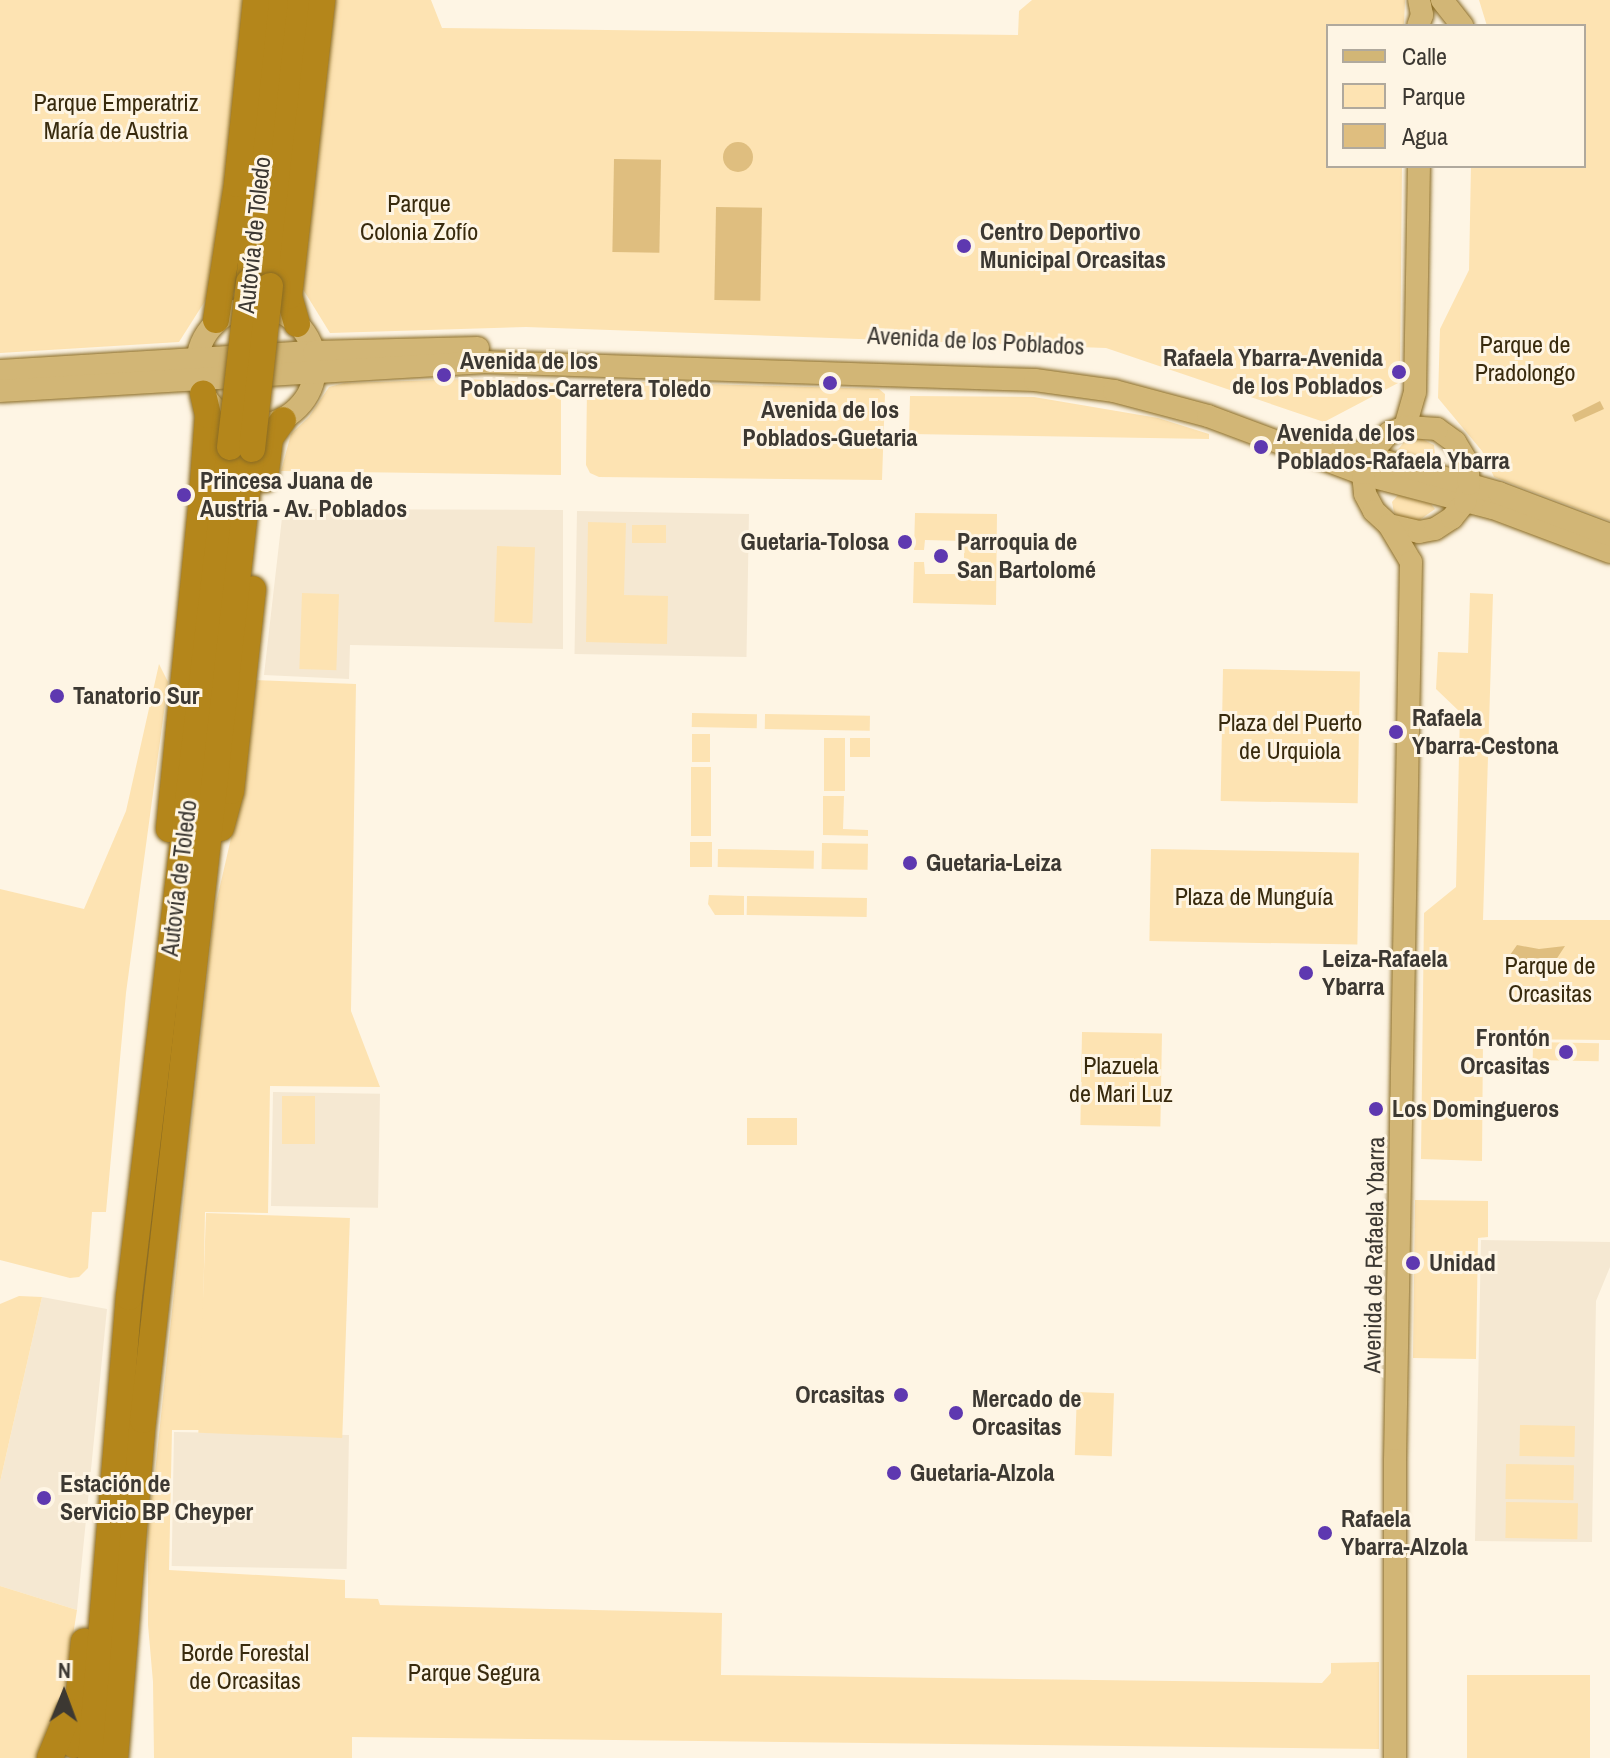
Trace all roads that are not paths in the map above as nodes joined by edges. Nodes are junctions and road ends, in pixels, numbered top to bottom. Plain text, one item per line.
1 (256, 0) edge
2 (279, 0) edge
3 (301, 0) edge
4 (322, 0) edge
5 (1444, 4) edge
6 (1420, 14) edge
7 (1461, 24) edge
8 (1419, 168) edge
9 (260, 284) junction
10 (216, 320) junction
11 (297, 324) junction
12 (315, 362) junction
13 (0, 371) edge
14 (200, 378) junction
15 (0, 391) edge
16 (1415, 392) junction
17 (283, 420) junction
18 (1405, 427) junction
19 (1437, 429) junction
20 (241, 448) junction
21 (1365, 466) junction
22 (1467, 493) junction
23 (1389, 525) junction
24 (1435, 529) junction
25 (1610, 535) edge
26 (1610, 552) edge
27 (1411, 562) junction
28 (197, 916) junction
29 (160, 1016) junction
30 (118, 1409) junction
31 (121, 1667) junction
32 (78, 1690) junction
33 (50, 1758) edge
34 (73, 1758) edge
35 (91, 1758) edge
36 (115, 1758) edge
37 (129, 1758) edge
38 (1395, 1758) edge

1 - 10 highway
2 - 9 highway, Autovía de Toledo
3 - 9 highway, Autovía de Toledo
4 - 11 highway
5 - 6 main road
5 - 7 main road
8 - 16 main road
9 - 20 highway, Autovía de Toledo, bridge
10 - 11 main road
10 - 14 main road
11 - 12 main road
12 - 14 main road, Avenida de los Poblados
12 - 17 main road
12 - 21 main road, Avenida de los Poblados
13 - 14 main road, Avenida de los Poblados
14 - 15 main road, Avenida de los Poblados
14 - 17 main road
14 - 29 highway
16 - 18 main road
16 - 19 main road
17 - 28 highway
18 - 19 main road
18 - 21 main road
19 - 22 main road
20 - 28 highway, Autovía de Toledo
20 - 29 highway, Autovía de Toledo
21 - 22 main road, Avenida de los Poblados
21 - 23 main road
22 - 24 main road
22 - 25 main road, Avenida de los Poblados
22 - 26 main road, Avenida de los Poblados
23 - 24 main road
23 - 27 main road
24 - 27 main road
27 - 38 main road, Avenida de Rafaela Ybarra
28 - 31 highway, Autovía de Toledo
29 - 30 highway, Autovía de Toledo
30 - 32 highway
30 - 35 highway, Autovía de Toledo
31 - 36 highway, Autovía de Toledo
31 - 37 highway
32 - 33 highway
32 - 34 highway

